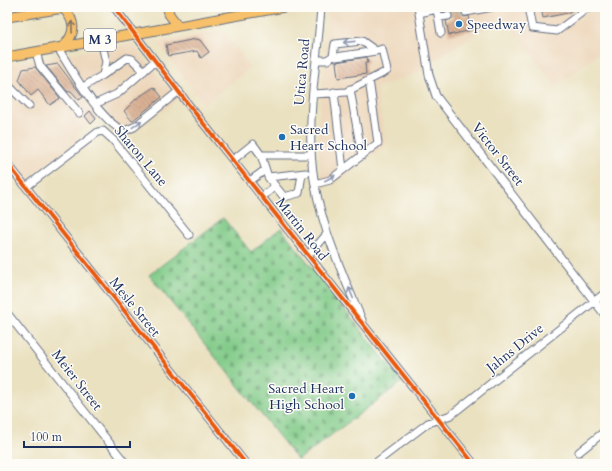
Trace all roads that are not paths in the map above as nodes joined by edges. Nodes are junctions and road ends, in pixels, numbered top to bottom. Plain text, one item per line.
1 (114, 7) edge
2 (168, 7) edge
3 (284, 7) edge
4 (321, 7) edge
5 (446, 7) tunnel mouth
6 (492, 7) edge
7 (528, 7) edge
8 (589, 7) edge
9 (66, 8) edge
10 (437, 8) edge
11 (47, 9) edge
12 (27, 10) edge
13 (418, 10) edge
14 (466, 12) tunnel mouth
15 (448, 16) tunnel mouth
16 (7, 17) edge
17 (439, 17) junction
18 (178, 26) junction
19 (441, 33) dead end
20 (135, 34) junction
21 (101, 40) junction
22 (61, 47) junction
23 (376, 51) junction
24 (36, 52) junction
25 (333, 56) junction
26 (7, 57) edge
27 (317, 60) junction
28 (155, 61) junction
29 (144, 70) junction
30 (103, 75) junction
31 (369, 80) junction
32 (7, 84) edge
33 (83, 88) junction
34 (350, 89) junction
35 (179, 91) junction
36 (334, 92) junction
37 (314, 94) junction
38 (95, 104) junction
39 (29, 106) dead end
40 (79, 113) dead end
41 (261, 155) junction
42 (311, 155) junction
43 (362, 156) junction
44 (233, 160) junction
45 (7, 163) edge
46 (265, 170) junction
47 (343, 170) junction
48 (313, 173) junction
49 (302, 174) junction
50 (268, 177) junction
51 (250, 181) junction
52 (315, 184) junction
53 (275, 186) junction
54 (26, 187) junction
55 (262, 197) junction
56 (327, 234) junction
57 (189, 235) dead end
58 (308, 255) junction
59 (605, 293) edge
60 (594, 301) junction
61 (7, 313) edge
62 (605, 315) edge
63 (366, 329) junction
64 (439, 420) junction
65 (605, 431) edge
66 (579, 452) dead end
67 (126, 464) edge
68 (246, 464) edge
69 (374, 464) edge
70 (474, 464) edge

1 - 20 street, Martin Road
2 - 18 main road
3 - 18 main road, M 3
4 - 27 street, Utica Road
5 - 10 street
6 - 14 street
7 - 8 street
9 - 11 main road
22 -> 9 main road
10 - 13 street
10 - 17 street
11 - 12 main road
12 - 16 main road
13 - 60 street, Victor Street
15 - 17 street
17 - 19 street
18 - 20 main road, M 3
20 - 21 main road, M 3
20 - 28 street, Martin Road
21 - 22 main road, M 3
21 - 30 street
22 - 24 main road, M 3
22 - 33 street
23 - 25 street
23 -> 25 street
23 - 31 street
24 - 26 main road, M 3
24 - 40 street
25 - 27 street
27 - 37 street, Utica Road
28 - 29 street
28 - 35 street, Martin Road
29 - 30 street
29 - 38 street
30 - 33 street
31 - 34 street
31 - 43 street
32 - 39 street
33 - 38 street
34 - 36 street
34 - 43 street
38 -> 35 street
35 - 44 street, Martin Road
36 - 37 street
36 - 47 street
37 - 42 street, Utica Road
41 - 42 street
41 - 44 street
41 - 46 street
42 - 48 street, Utica Road
43 - 47 street
44 - 51 street, Martin Road
45 - 54 street, Mesle Street
46 - 50 street
46 - 51 street
52 -> 47 street
48 - 49 street
48 - 52 street, Utica Road
49 - 50 street
49 - 53 street
50 - 53 street
51 - 55 street, Martin Road
52 - 56 street, Utica Road
53 - 55 street
54 - 57 street, Sharon Lane
54 - 68 street, Mesle Street
55 - 58 street, Martin Road
56 - 58 street
63 -> 56 street, Utica Road
58 - 63 street, Martin Road
59 - 60 street, Jahns Drive
60 - 62 street, Victor Street
60 - 64 street, Jahns Drive
61 - 67 street, Meier Street
63 - 64 street, Martin Road
64 - 69 street, Jahns Drive
64 - 70 street, Martin Road
65 - 66 street

